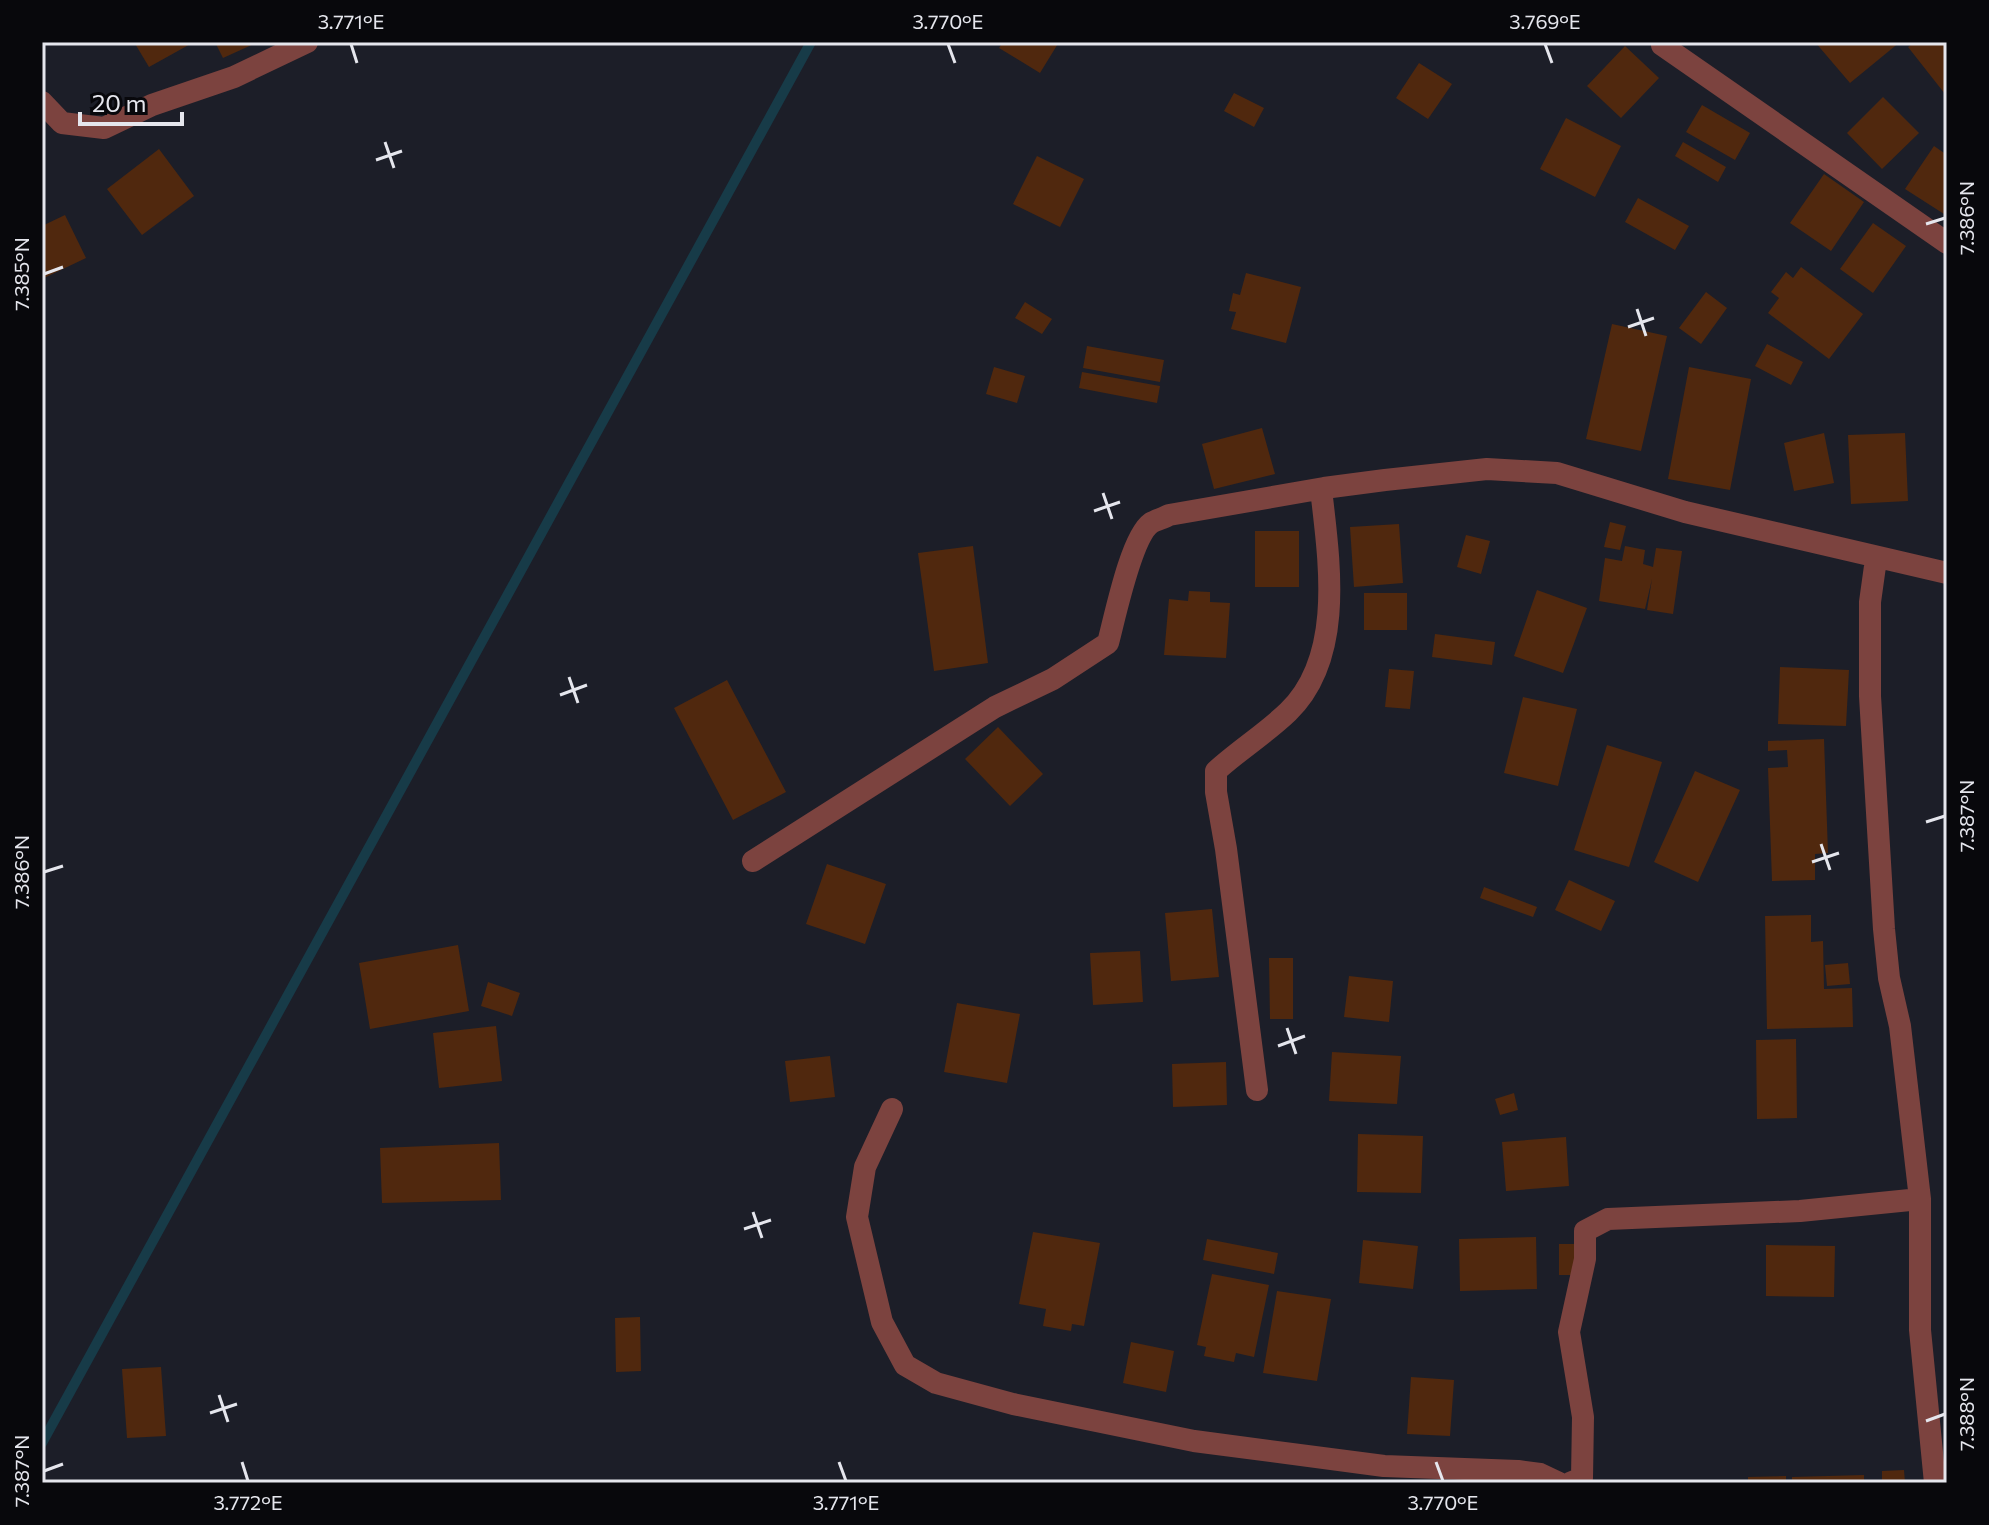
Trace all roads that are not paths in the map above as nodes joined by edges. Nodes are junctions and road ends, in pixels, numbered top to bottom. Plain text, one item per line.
1 (307, 42) edge
2 (1662, 45) dead end
3 (42, 102) edge
4 (1947, 243) edge
5 (1321, 489) junction
6 (1876, 559) junction
7 (1947, 573) edge
8 (753, 861) dead end
9 (1257, 1090) dead end
10 (892, 1109) dead end
11 (1920, 1199) junction
12 (1559, 1483) edge
13 (1570, 1483) edge
14 (1935, 1483) edge

1 - 3 street
2 - 4 street
5 - 6 street
5 - 8 street
5 - 9 street
6 - 7 street
6 - 11 street
10 - 12 street
11 - 13 street
11 - 14 street

